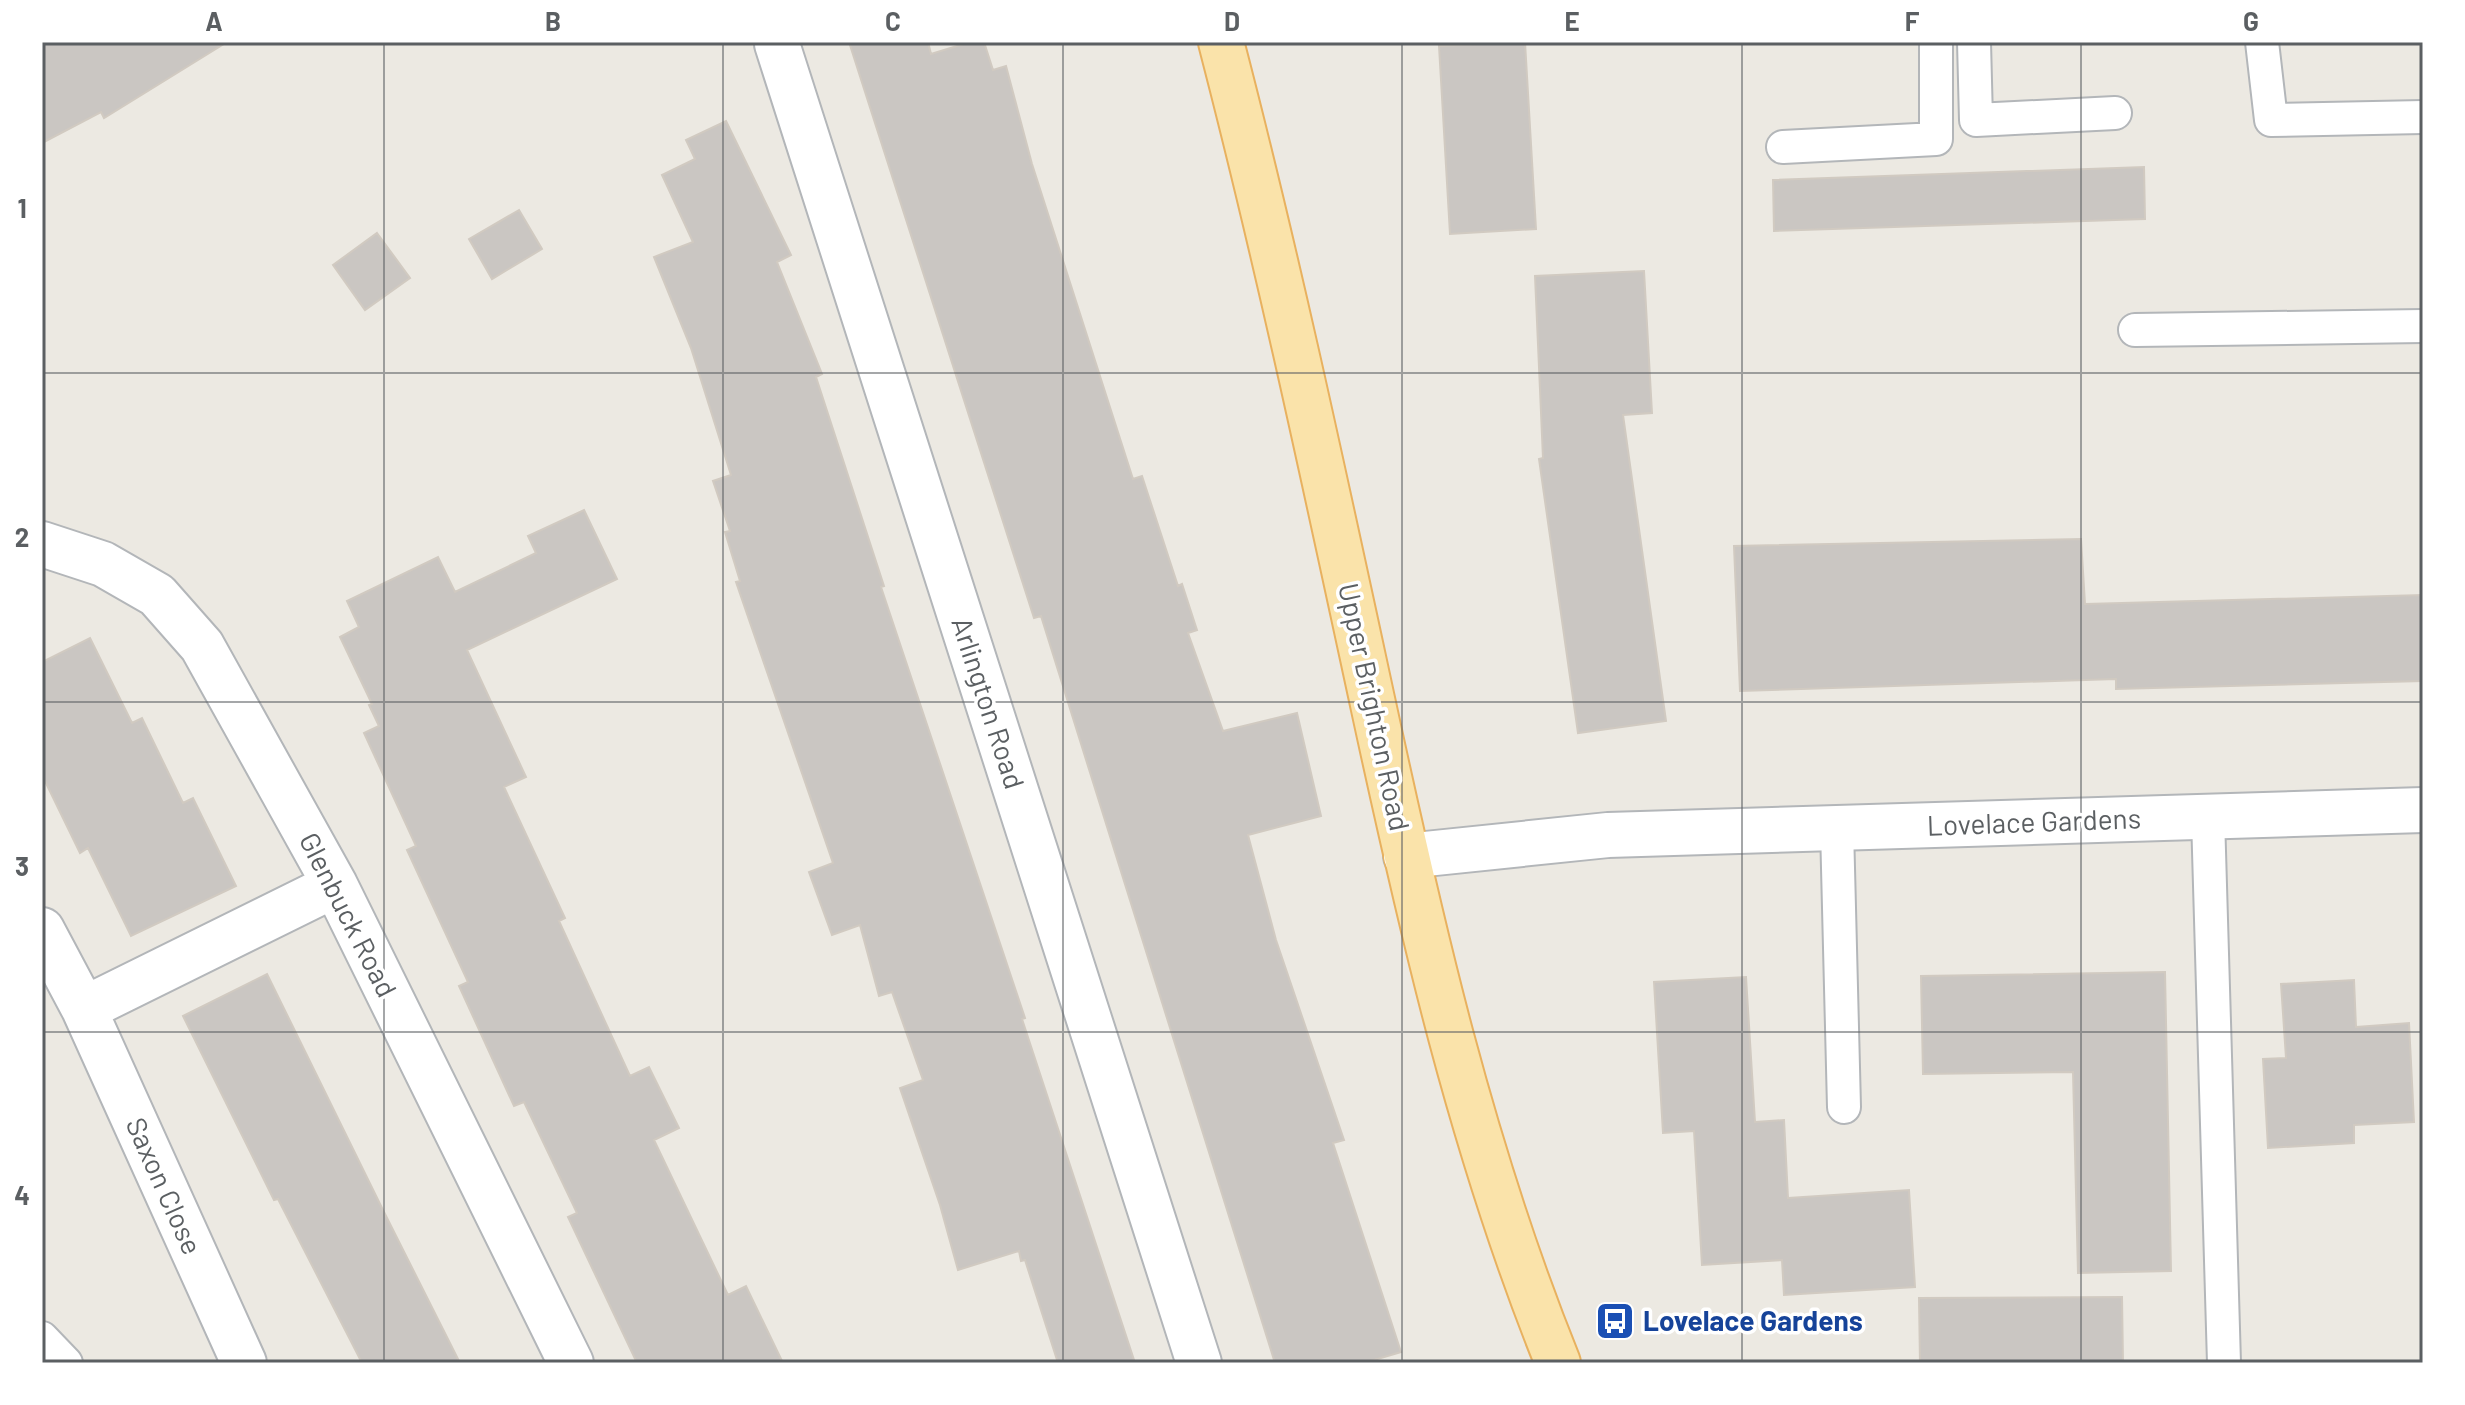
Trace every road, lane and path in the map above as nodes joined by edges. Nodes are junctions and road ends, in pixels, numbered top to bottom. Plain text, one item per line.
1 (1221, 42) edge
2 (1936, 42) edge
3 (1974, 42) edge
4 (2262, 42) edge
5 (777, 44) edge
6 (2115, 113) dead end
7 (2423, 117) edge
8 (1783, 147) dead end
9 (2423, 326) edge
10 (2135, 330) dead end
11 (42, 544) edge
12 (2423, 810) edge
13 (2208, 817) junction
14 (1837, 828) junction
15 (1406, 856) junction
16 (335, 885) junction
17 (42, 930) edge
18 (84, 1009) junction
19 (1844, 1107) dead end
20 (42, 1338) edge
21 (66, 1363) edge
22 (244, 1363) edge
23 (571, 1363) edge
24 (1199, 1363) edge
25 (1558, 1363) edge
26 (2224, 1363) edge

1 - 15 main road, Upper Brighton Road
2 - 8 lane
3 - 6 lane
4 - 7 lane
5 - 24 street, Arlington Road
9 - 10 lane
11 - 16 street, Glenbuck Road
12 - 13 street, Lovelace Gardens
13 - 14 street, Lovelace Gardens
13 - 26 lane
14 - 15 street, Lovelace Gardens
14 - 19 lane
15 - 25 main road, Upper Brighton Road
16 - 18 street
16 - 23 street, Glenbuck Road
17 - 18 street, Saxon Close
18 - 22 street, Saxon Close
20 - 21 lane

